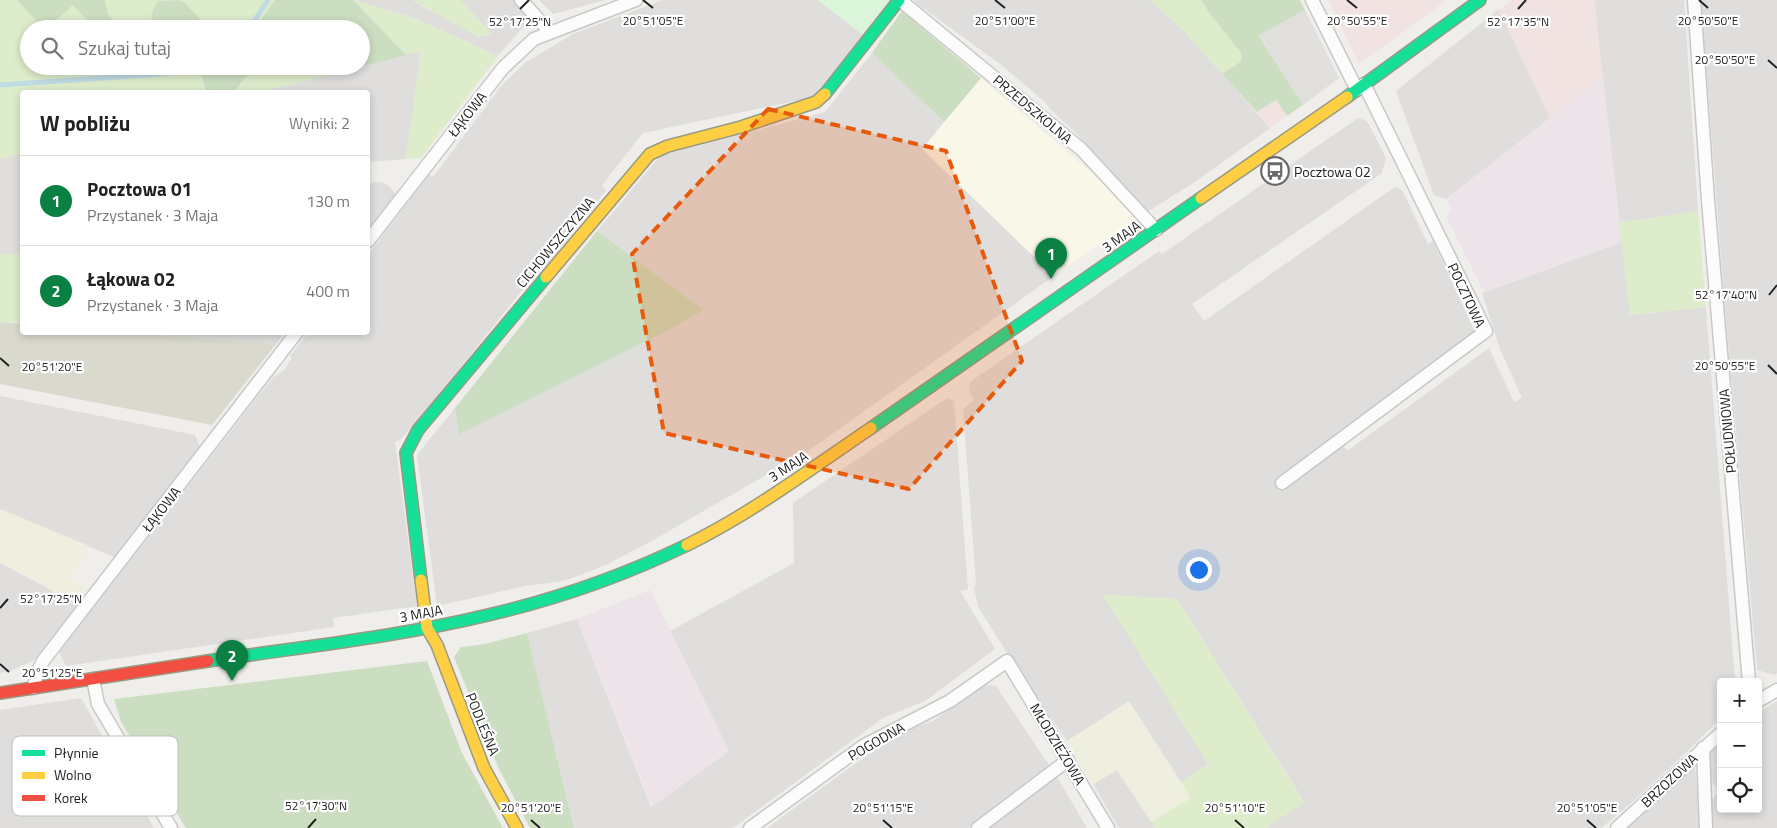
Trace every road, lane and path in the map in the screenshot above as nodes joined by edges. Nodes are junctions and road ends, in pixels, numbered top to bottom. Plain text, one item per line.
1 (521, 0) edge
2 (636, 0) edge
3 (900, 0) edge
4 (1312, 0) edge
5 (1480, 0) edge
6 (1694, 0) edge
7 (550, 32) junction
8 (1360, 87) junction
9 (1156, 230) junction
10 (370, 238) edge
11 (295, 335) edge
12 (1282, 483) dead end
13 (427, 628) junction
14 (1007, 661) joint
15 (1749, 678) edge
16 (94, 679) junction
17 (33, 688) junction
18 (1777, 690) edge
19 (0, 693) edge
20 (1762, 698) edge
21 (117, 736) edge
22 (1717, 736) edge
23 (1703, 748) junction
24 (1068, 760) junction
25 (164, 816) edge
26 (171, 828) edge
27 (517, 828) edge
28 (750, 828) edge
29 (978, 828) edge
30 (1108, 828) edge
31 (1617, 828) edge
32 (1706, 828) edge

1 - 7 street
2 - 7 street, ŁĄKOWA
3 - 9 street, PRZEDSZKOLNA
3 - 13 street, CICHOWSZCZYZNA
4 - 8 street
5 - 8 street, 3 MAJA
6 - 15 street, POŁUDNIOWA
7 - 10 street, ŁĄKOWA
8 - 9 street, 3 MAJA
8 - 12 street, POCZTOWA
9 - 13 street, 3 MAJA
11 - 17 street, ŁĄKOWA
13 - 16 street, 3 MAJA
13 - 27 street, PODLEŚNA
14 - 24 street, MŁODZIEŻOWA
14 - 28 street, POGODNA
16 - 17 street, 3 MAJA
16 - 21 street
17 - 19 street, 3 MAJA
18 - 20 street
22 - 23 street, BRZOZOWA
23 - 31 street, BRZOZOWA
23 - 32 street
24 - 29 street
24 - 30 street, MŁODZIEŻOWA
25 - 26 street

